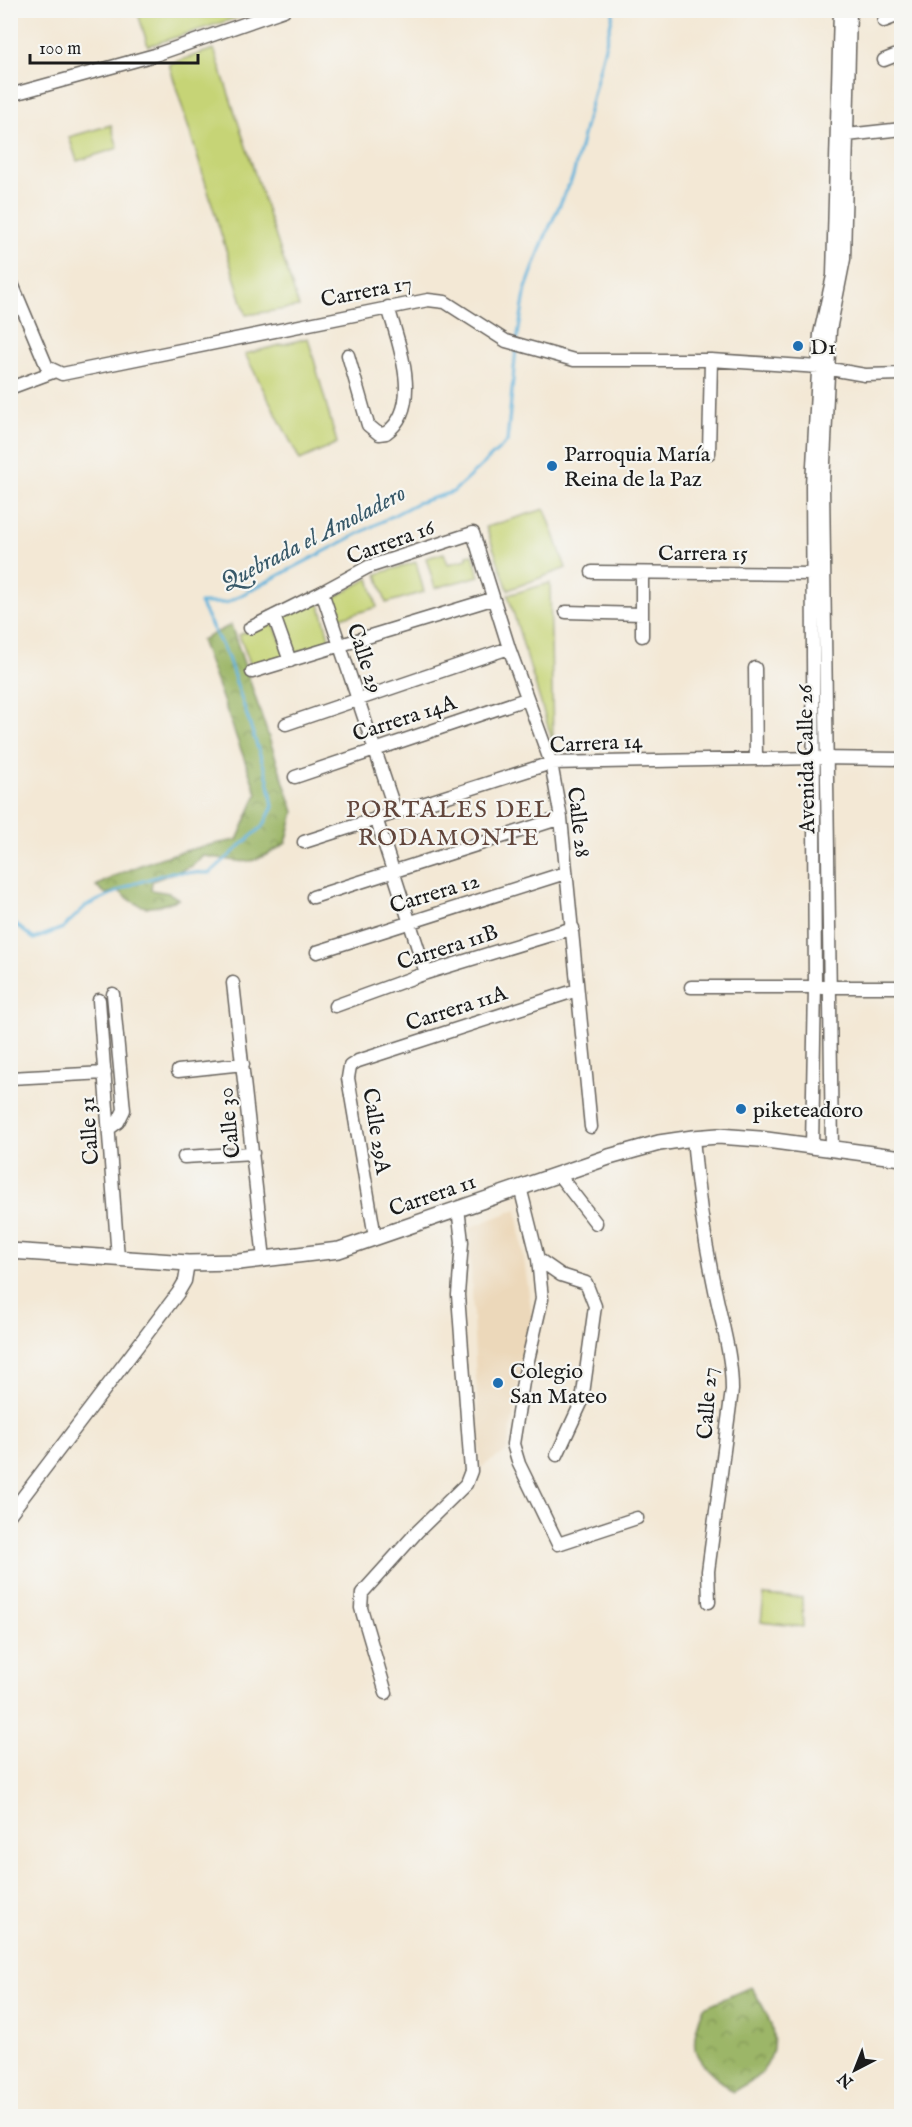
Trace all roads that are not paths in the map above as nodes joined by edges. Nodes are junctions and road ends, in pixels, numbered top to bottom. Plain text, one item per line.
1 (840, 10) edge
2 (850, 10) edge
3 (280, 11) edge
4 (902, 14) edge
5 (884, 21) dead end
6 (902, 53) edge
7 (884, 60) dead end
8 (10, 95) edge
9 (902, 129) edge
10 (847, 135) junction
11 (10, 279) edge
12 (388, 307) junction
13 (348, 355) dead end
14 (711, 360) junction
15 (823, 368) junction
16 (50, 369) junction
17 (902, 374) edge
18 (10, 388) edge
19 (709, 453) dead end
20 (474, 533) joint
21 (592, 572) dead end
22 (642, 573) junction
23 (813, 574) junction
24 (322, 592) junction
25 (492, 599) junction
26 (566, 612) dead end
27 (642, 614) junction
28 (274, 616) junction
29 (250, 627) dead end
30 (642, 636) dead end
31 (341, 646) junction
32 (509, 648) junction
33 (290, 661) junction
34 (755, 668) dead end
35 (252, 672) dead end
36 (357, 699) junction
37 (526, 699) junction
38 (286, 724) dead end
39 (374, 748) junction
40 (821, 758) junction
41 (756, 759) junction
42 (902, 759) edge
43 (551, 763) junction
44 (295, 777) dead end
45 (396, 813) junction
46 (376, 818) junction
47 (561, 818) junction
48 (304, 842) dead end
49 (392, 872) junction
50 (565, 873) junction
51 (313, 897) dead end
52 (409, 922) junction
53 (573, 928) junction
54 (317, 952) dead end
55 (426, 973) junction
56 (233, 982) dead end
57 (691, 987) dead end
58 (814, 987) junction
59 (829, 987) junction
60 (902, 987) edge
61 (577, 990) junction
62 (113, 994) dead end
63 (99, 1000) dead end
64 (335, 1006) dead end
65 (243, 1064) junction
66 (350, 1066) joint
67 (178, 1071) dead end
68 (105, 1073) junction
69 (10, 1078) edge
70 (591, 1127) dead end
71 (110, 1128) junction
72 (693, 1138) junction
73 (812, 1146) junction
74 (832, 1149) junction
75 (253, 1153) junction
76 (184, 1157) dead end
77 (902, 1158) edge
78 (558, 1174) junction
79 (520, 1187) junction
80 (458, 1208) junction
81 (596, 1223) dead end
82 (375, 1237) junction
83 (10, 1251) edge
84 (118, 1258) junction
85 (264, 1259) junction
86 (538, 1259) junction
87 (188, 1263) junction
88 (557, 1455) dead end
89 (10, 1514) edge
90 (637, 1518) dead end
91 (709, 1602) dead end
92 (386, 1693) dead end

1 - 15 street
2 - 10 street
3 - 8 street
4 - 5 street
6 - 7 street
9 - 10 street
10 - 15 street
11 - 16 street
12 - 13 street
12 - 14 street, Carrera 17
12 - 16 street, Carrera 17
14 - 15 street, Carrera 17
14 - 19 street
15 - 17 street, Carrera 17
15 - 23 street, Avenida Calle 26
15 - 40 street, Avenida Calle 26
16 - 18 street
20 - 24 street, Carrera 16
20 - 25 street, Calle 28
21 - 22 street, Carrera 15
22 - 23 street, Carrera 15
22 - 27 street
23 - 40 street, Avenida Calle 26
24 - 28 street
24 - 31 street, Calle 29
25 - 31 street
25 - 32 street, Calle 28
26 - 27 street
27 - 30 street
28 - 29 street
28 - 33 street
31 - 33 street
31 - 36 street, Calle 29
32 - 36 street
32 - 37 street, Calle 28
33 - 35 street
34 - 41 street
36 - 38 street
36 - 39 street, Calle 29
37 - 39 street, Carrera 14A
37 - 43 street, Calle 28
39 - 44 street, Carrera 14A
39 - 45 street, Calle 29
40 - 41 street, Carrera 14
40 - 42 street, Carrera 14
40 - 58 street, Avenida Calle 26
40 - 59 street, Avenida Calle 26
41 - 43 street, Carrera 14
43 - 45 street, Carrera 14
43 - 47 street, Calle 28
45 - 46 street, Carrera 14
46 - 48 street, Carrera 14
46 - 49 street
47 - 49 street
47 - 50 street, Calle 28
49 - 51 street
49 - 52 street
50 - 52 street, Carrera 12
50 - 53 street, Calle 28
52 - 54 street, Carrera 12
52 - 55 street
53 - 55 street, Carrera 11B
53 - 61 street, Calle 28
55 - 64 street, Carrera 11B
56 - 65 street, Calle 30
57 - 58 street
58 - 59 street
58 - 73 street, Avenida Calle 26
59 - 60 street
59 - 74 street, Avenida Calle 26
61 - 66 street, Carrera 11A
61 - 70 street, Calle 28
62 - 71 street
63 - 68 street, Calle 31
65 - 67 street
65 - 75 street, Calle 30
66 - 82 street, Calle 29A
68 - 69 street
68 - 71 street, Calle 31
71 - 84 street, Calle 31
72 - 73 street, Carrera 11
72 - 78 street, Carrera 11
72 - 91 street, Calle 27
73 - 74 street, Carrera 11
74 - 77 street, Carrera 11
75 - 76 street
75 - 85 street, Calle 30
78 - 79 street, Carrera 11
78 - 81 street
79 - 80 street, Carrera 11
79 - 86 street
80 - 82 street, Carrera 11
80 - 92 street
82 - 85 street, Carrera 11
83 - 84 street, Carrera 11
84 - 87 street, Carrera 11
85 - 87 street, Carrera 11
86 - 88 street
86 - 90 street
87 - 89 street

